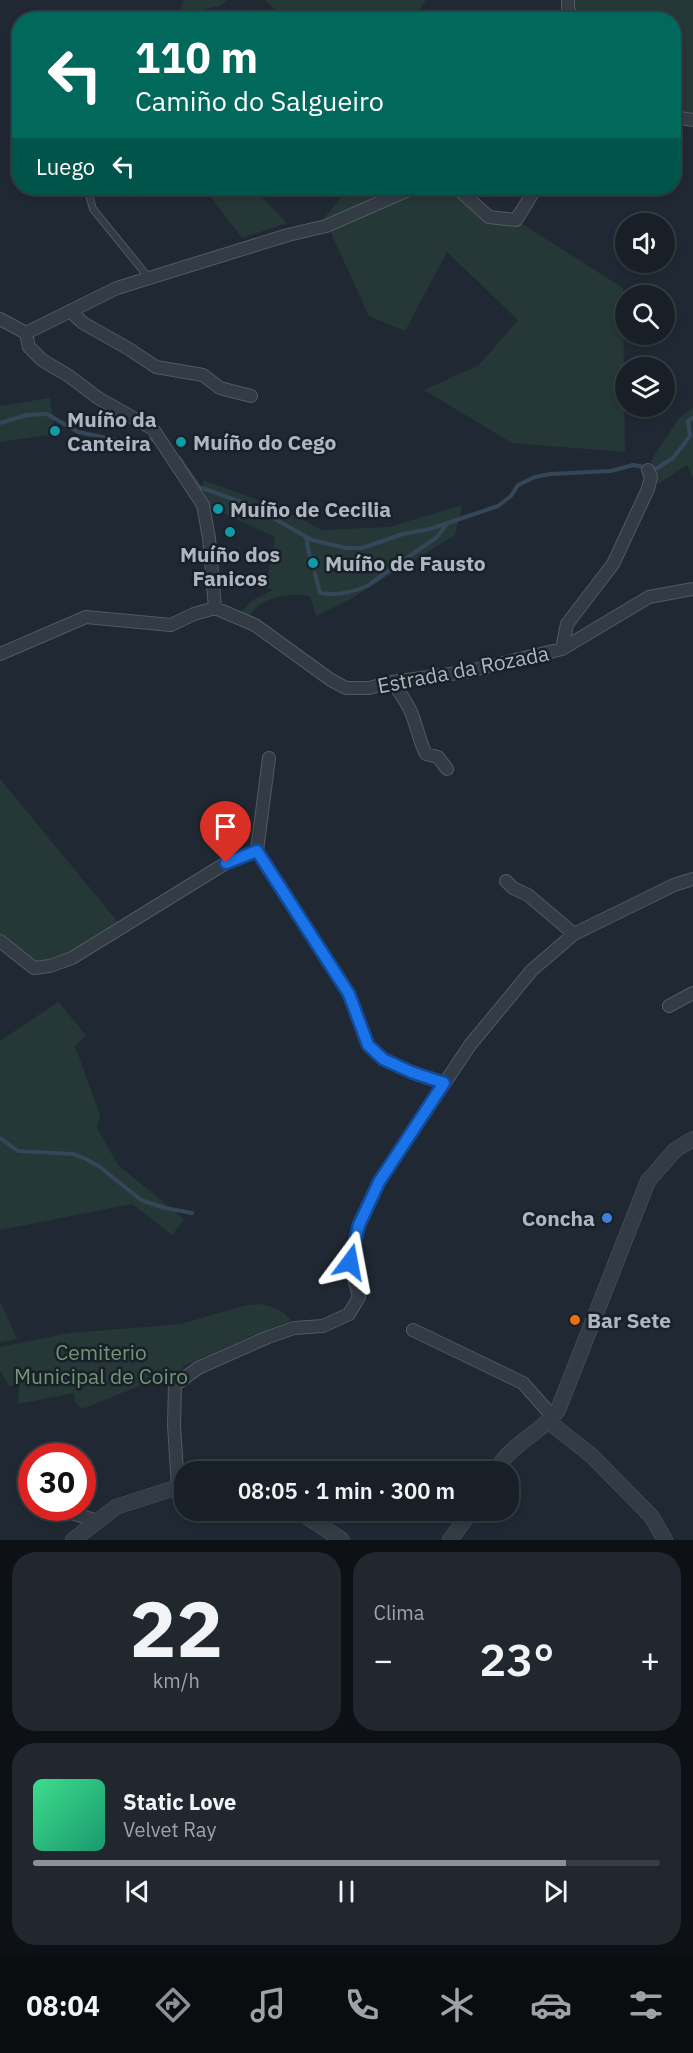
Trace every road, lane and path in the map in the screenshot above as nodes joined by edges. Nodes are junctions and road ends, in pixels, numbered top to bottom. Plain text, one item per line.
1 (88, 195) edge
2 (397, 195) edge
3 (465, 195) edge
4 (532, 195) edge
5 (149, 278) junction
6 (70, 311) junction
7 (0, 319) edge
8 (26, 333) junction
9 (251, 396) dead end
10 (648, 470) dead end
11 (693, 589) edge
12 (215, 608) junction
13 (562, 649) junction
14 (0, 654) edge
15 (392, 682) junction
16 (269, 758) dead end
17 (447, 769) dead end
18 (257, 851) junction
19 (693, 879) edge
20 (506, 881) dead end
21 (574, 934) junction
22 (0, 941) edge
23 (693, 993) edge
24 (669, 1005) dead end
25 (444, 1083) junction
26 (693, 1139) edge
27 (413, 1329) dead end
28 (551, 1419) junction
29 (178, 1461) edge
30 (501, 1461) edge
31 (174, 1488) edge
32 (98, 1521) joint
33 (314, 1521) edge
34 (463, 1521) edge
35 (73, 1540) edge
36 (342, 1540) edge
37 (450, 1540) edge
38 (665, 1540) edge

1 - 5 lane
2 - 5 street
3 - 4 street
5 - 6 street
6 - 8 street
6 - 9 street
7 - 8 street
8 - 12 street
10 - 13 street
11 - 13 street, Estrada da Rozada
12 - 14 street
12 - 15 street, Estrada da Rozada
13 - 15 street, Estrada da Rozada
15 - 17 street
16 - 18 street
18 - 22 street
18 - 25 street
19 - 21 street
20 - 21 street
21 - 25 street
23 - 24 street
25 - 29 street
26 - 28 street
27 - 28 street
28 - 30 street
28 - 38 street
31 - 32 street
32 - 35 street
33 - 36 street
34 - 37 street

